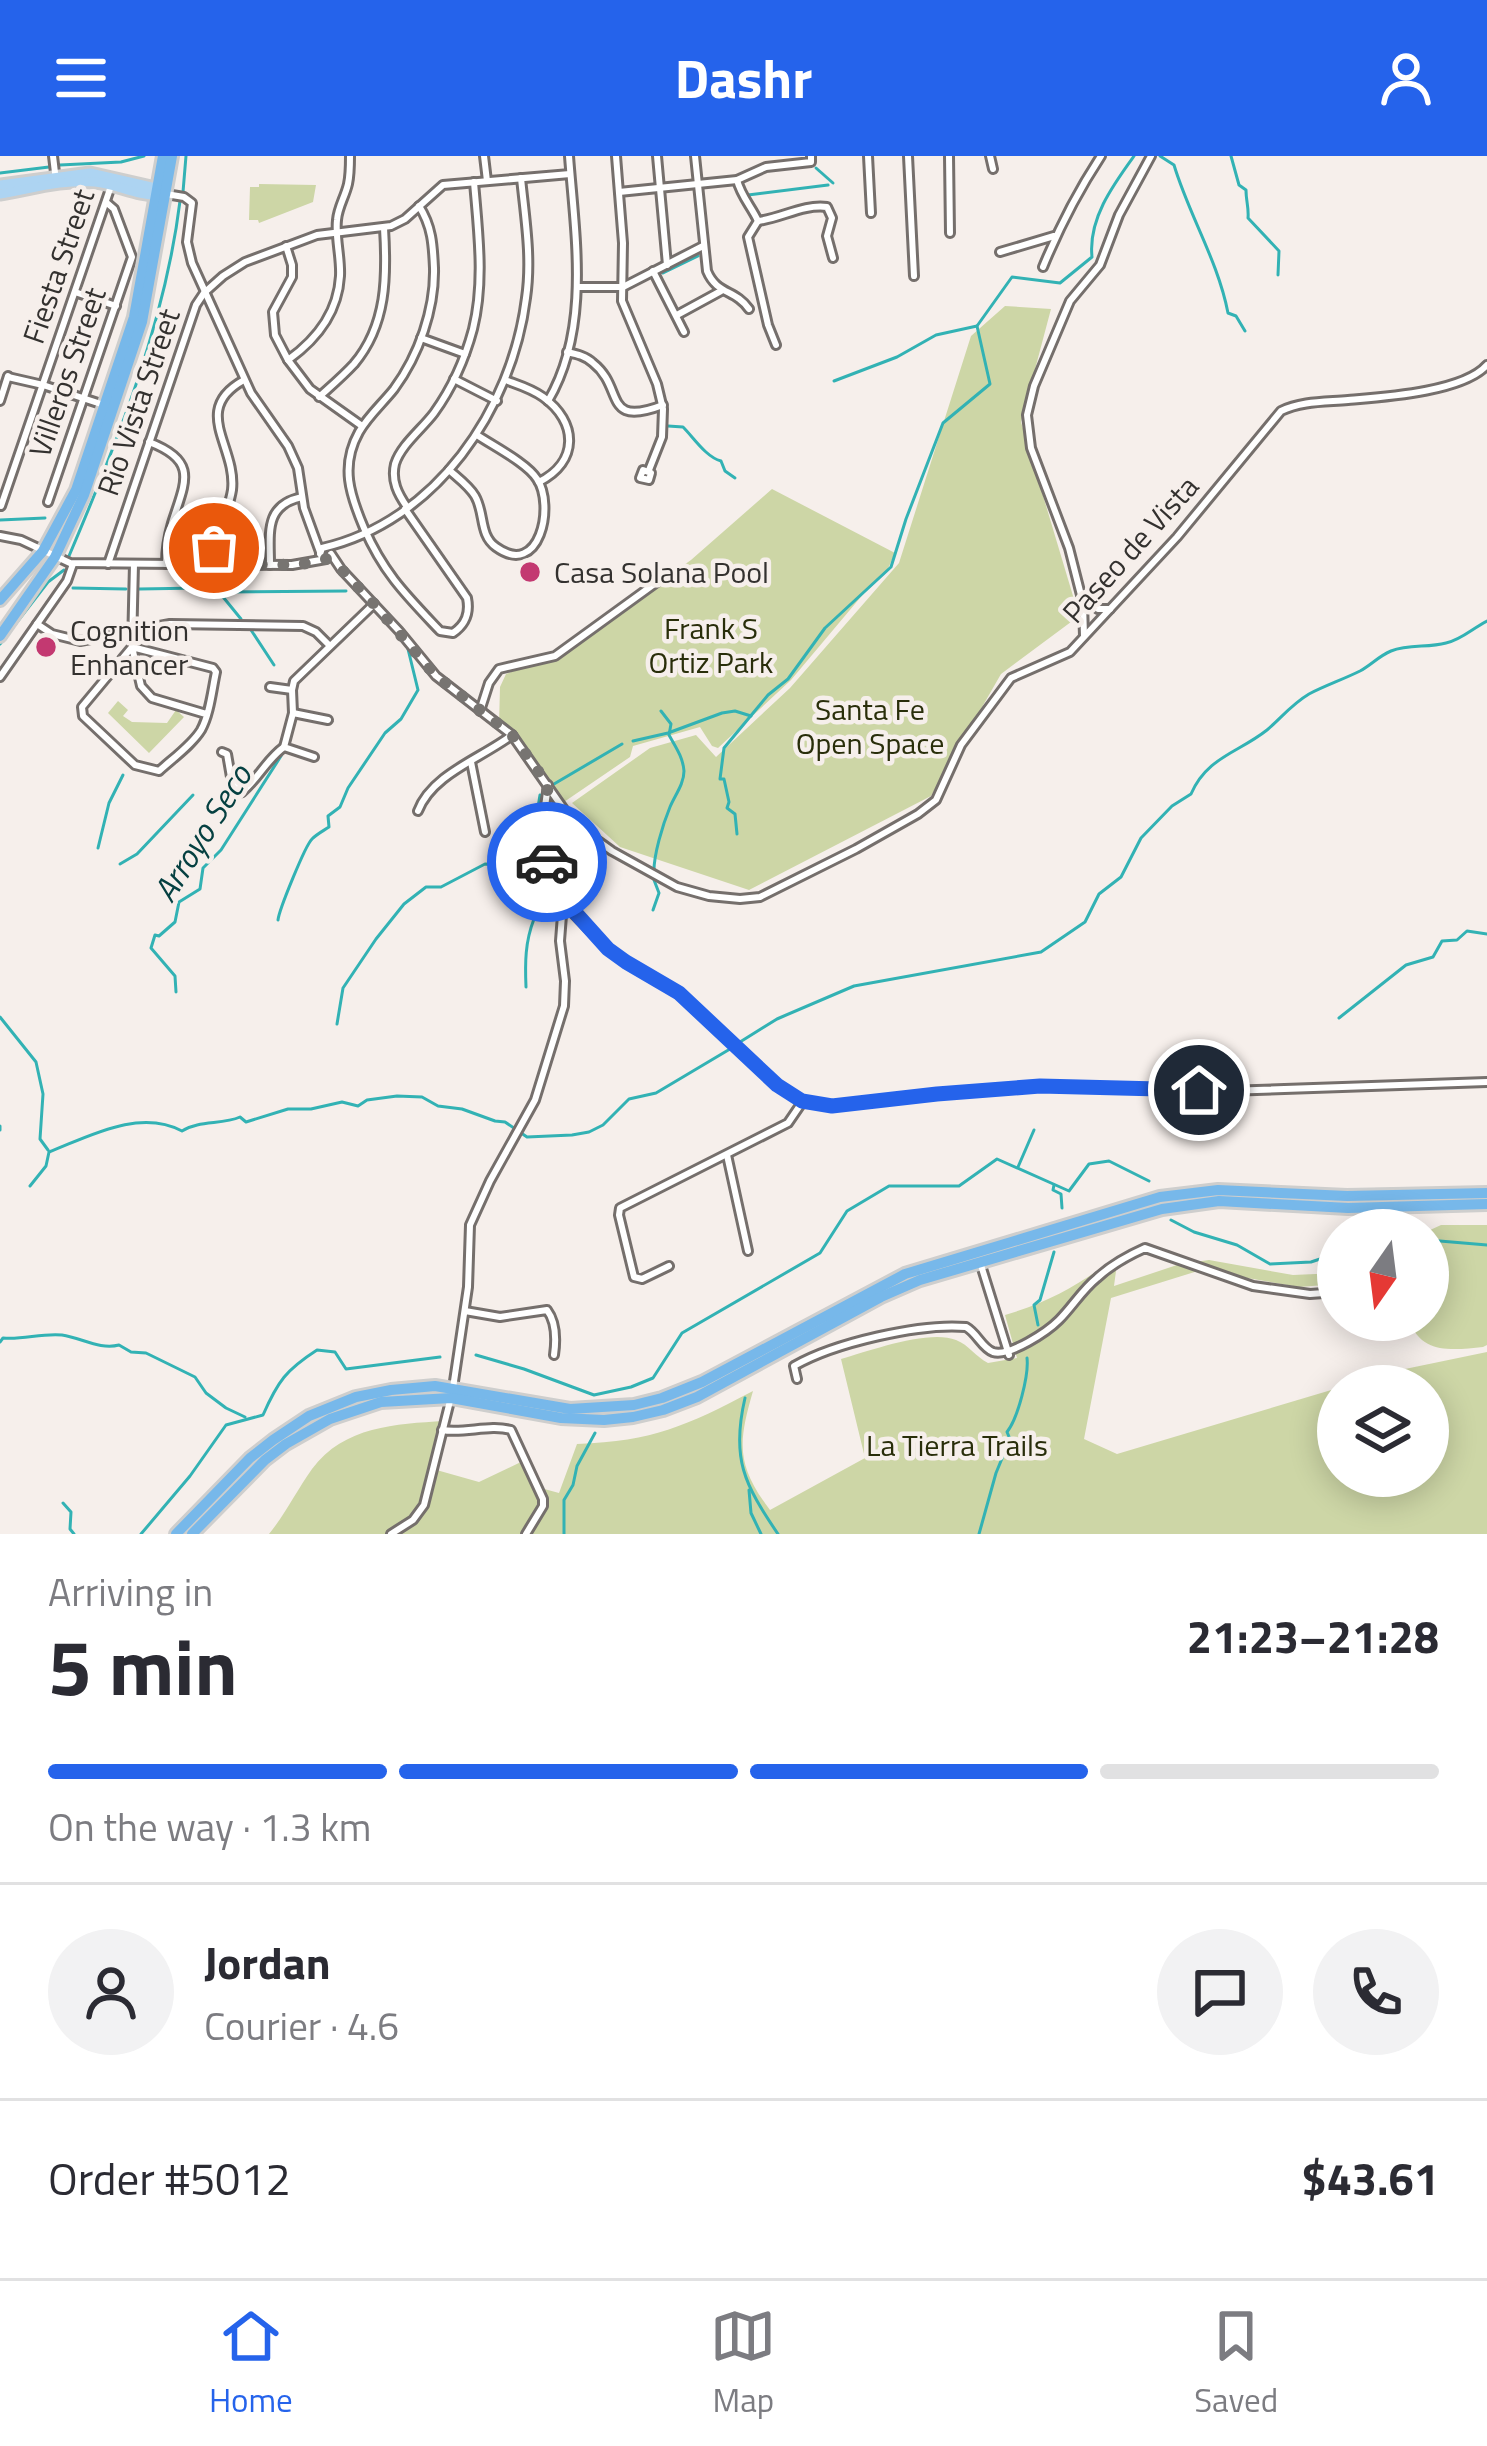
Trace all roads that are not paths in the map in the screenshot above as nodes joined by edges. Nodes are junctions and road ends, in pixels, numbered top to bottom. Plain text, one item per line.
1 (163, 156) edge
2 (172, 156) edge
3 (350, 156) edge
4 (484, 156) edge
5 (569, 156) edge
6 (616, 156) edge
7 (657, 156) edge
8 (695, 156) edge
9 (765, 156) edge
10 (868, 156) edge
11 (908, 156) edge
12 (949, 156) edge
13 (990, 156) edge
14 (1101, 156) edge
15 (1151, 156) edge
16 (53, 158) edge
17 (811, 159) edge
18 (766, 167) junction
19 (993, 169) dead end
20 (570, 174) junction
21 (56, 177) junction
22 (521, 178) junction
23 (737, 180) junction
24 (112, 181) junction
25 (487, 181) junction
26 (474, 182) junction
27 (0, 184) edge
28 (698, 185) junction
29 (660, 189) junction
30 (619, 192) junction
31 (163, 193) junction
32 (0, 194) edge
33 (106, 203) junction
34 (419, 206) junction
35 (871, 213) dead end
36 (758, 221) junction
37 (384, 228) junction
38 (337, 233) junction
39 (950, 233) dead end
40 (1056, 236) junction
41 (286, 246) junction
42 (703, 246) junction
43 (1000, 251) dead end
44 (833, 258) dead end
45 (667, 265) junction
46 (1043, 267) dead end
47 (653, 271) junction
48 (914, 276) dead end
49 (577, 287) junction
50 (622, 287) junction
51 (721, 291) junction
52 (75, 292) junction
53 (204, 293) junction
54 (116, 306) junction
55 (749, 309) dead end
56 (676, 315) junction
57 (683, 332) dead end
58 (421, 338) junction
59 (776, 345) dead end
60 (567, 352) junction
61 (465, 353) junction
62 (287, 361) junction
63 (1487, 365) edge
64 (454, 379) junction
65 (244, 380) junction
66 (506, 380) junction
67 (43, 385) junction
68 (84, 398) junction
69 (319, 398) junction
70 (497, 400) junction
71 (0, 401) edge
72 (548, 401) junction
73 (663, 405) junction
74 (109, 407) junction
75 (362, 426) junction
76 (477, 435) junction
77 (149, 442) junction
78 (449, 470) junction
79 (649, 470) dead end
80 (539, 482) junction
81 (302, 497) junction
82 (48, 502) dead end
83 (1, 506) edge
84 (406, 508) junction
85 (365, 533) junction
86 (0, 536) edge
87 (326, 553) junction
88 (49, 554) junction
89 (73, 563) junction
90 (108, 563) junction
91 (134, 564) junction
92 (166, 564) junction
93 (213, 564) junction
94 (270, 565) junction
95 (657, 582) dead end
96 (1079, 593) junction
97 (0, 600) edge
98 (374, 604) junction
99 (1110, 609) junction
100 (37, 624) junction
101 (133, 630) junction
102 (0, 636) edge
103 (1084, 636) junction
104 (329, 646) junction
105 (132, 647) junction
106 (0, 676) edge
107 (270, 687) dead end
108 (292, 690) junction
109 (480, 711) junction
110 (293, 712) junction
111 (206, 714) junction
112 (328, 720) dead end
113 (512, 735) junction
114 (284, 747) junction
115 (222, 752) dead end
116 (314, 757) dead end
117 (471, 762) junction
118 (548, 785) junction
119 (418, 811) dead end
120 (484, 832) dead end
121 (563, 899) junction
122 (1487, 1082) edge
123 (802, 1101) junction
124 (727, 1154) junction
125 (1487, 1193) edge
126 (1487, 1204) edge
127 (748, 1251) dead end
128 (980, 1262) junction
129 (669, 1266) dead end
130 (1317, 1294) edge
131 (465, 1311) junction
132 (1008, 1353) junction
133 (554, 1355) dead end
134 (797, 1379) dead end
135 (453, 1393) junction
136 (442, 1430) junction
137 (176, 1534) edge
138 (192, 1534) edge
139 (391, 1534) edge
140 (526, 1534) edge

1 - 31 highway
2 - 31 highway
3 - 38 street
4 - 25 street
5 - 20 street
6 - 30 street
7 - 29 street
8 - 28 street
9 - 18 street
10 - 35 street
11 - 48 street
12 - 39 street
13 - 19 street
14 - 40 street
15 - 96 street
16 - 21 street
17 - 18 street
18 - 23 street
20 - 22 street, Rio Vista Street
20 - 49 street
21 - 24 main road
21 - 27 main road
21 - 32 main road
22 - 25 street, Rio Vista Street
22 - 66 street
23 - 28 street
23 - 36 street
24 - 31 main road
24 - 33 street, Fiesta Street
25 - 26 street, Rio Vista Street
26 - 34 street, Rio Vista Street
26 - 61 street
28 - 29 street
28 - 42 street
29 - 30 street
29 - 45 street
30 - 50 street
31 - 53 street, Paseo de Vista
31 - 74 highway
33 - 52 street, Fiesta Street
33 - 54 street, Villeros Street
34 - 37 street, Rio Vista Street
34 - 58 street
36 - 44 street
36 - 59 street
37 - 38 street, Rio Vista Street
37 - 69 street
38 - 41 street, Rio Vista Street
38 - 62 street
40 - 43 street
40 - 46 street
41 - 53 street, Rio Vista Street
41 - 62 street
42 - 45 street
42 - 51 street
45 - 47 street
47 - 50 street
47 - 56 street
49 - 50 street
49 - 60 street
50 - 73 street
51 - 55 street
51 - 56 street
52 - 54 street
52 - 67 street, Fiesta Street
53 - 65 street, Paseo de Vista
53 - 77 street, Rio Vista Street
54 - 68 street, Villeros Street
56 - 57 street
58 - 61 street
58 - 75 street
60 - 72 street
60 - 73 street
61 - 64 street
62 - 69 street
63 - 99 street, Paseo de Vista
64 - 70 street
64 - 84 street
65 - 81 street, Paseo de Vista
65 - 93 street
66 - 70 street
66 - 72 street
67 - 68 street
67 - 71 street
67 - 83 street, Fiesta Street
68 - 74 street
68 - 82 street, Villeros Street
69 - 75 street
70 - 76 street
72 - 80 street
73 - 79 street
74 - 88 highway
74 - 88 highway
75 - 85 street
76 - 78 street
76 - 80 street
77 - 90 street, Rio Vista Street
77 - 92 street
78 - 80 street
78 - 84 street
81 - 87 street, Paseo de Vista
81 - 94 street
84 - 85 street
84 - 85 street
85 - 87 street
86 - 88 street
87 - 94 street
87 - 98 street, Paseo de Vista
88 - 89 street
88 - 97 highway
88 - 102 highway
89 - 90 street
89 - 100 street
90 - 91 street
91 - 92 street
91 - 101 street
92 - 93 street
93 - 94 street
95 - 109 street
96 - 99 street
96 - 103 street
98 - 104 street
98 - 109 street, Paseo de Vista
99 - 103 street, Paseo de Vista
100 - 101 street
100 - 106 street
101 - 104 street
101 - 105 street
103 - 118 street, Paseo de Vista
104 - 108 street
105 - 111 street
105 - 111 street
105 - 111 street
107 - 108 street
108 - 110 street
109 - 113 street, Paseo de Vista
110 - 112 street
110 - 114 street
113 - 117 street
113 - 118 street, Paseo de Vista
114 - 115 street
114 - 116 street
117 - 119 street
117 - 120 street
118 - 121 street
121 - 123 street
121 - 131 street
122 - 123 street
123 - 124 street
124 - 127 street
124 - 129 street
125 - 135 highway
126 - 128 highway
128 - 132 street
128 - 135 highway
130 - 132 street
131 - 133 street
131 - 135 street
132 - 134 street
135 - 136 street
135 - 137 highway
135 - 138 highway
136 - 139 street
136 - 140 street

